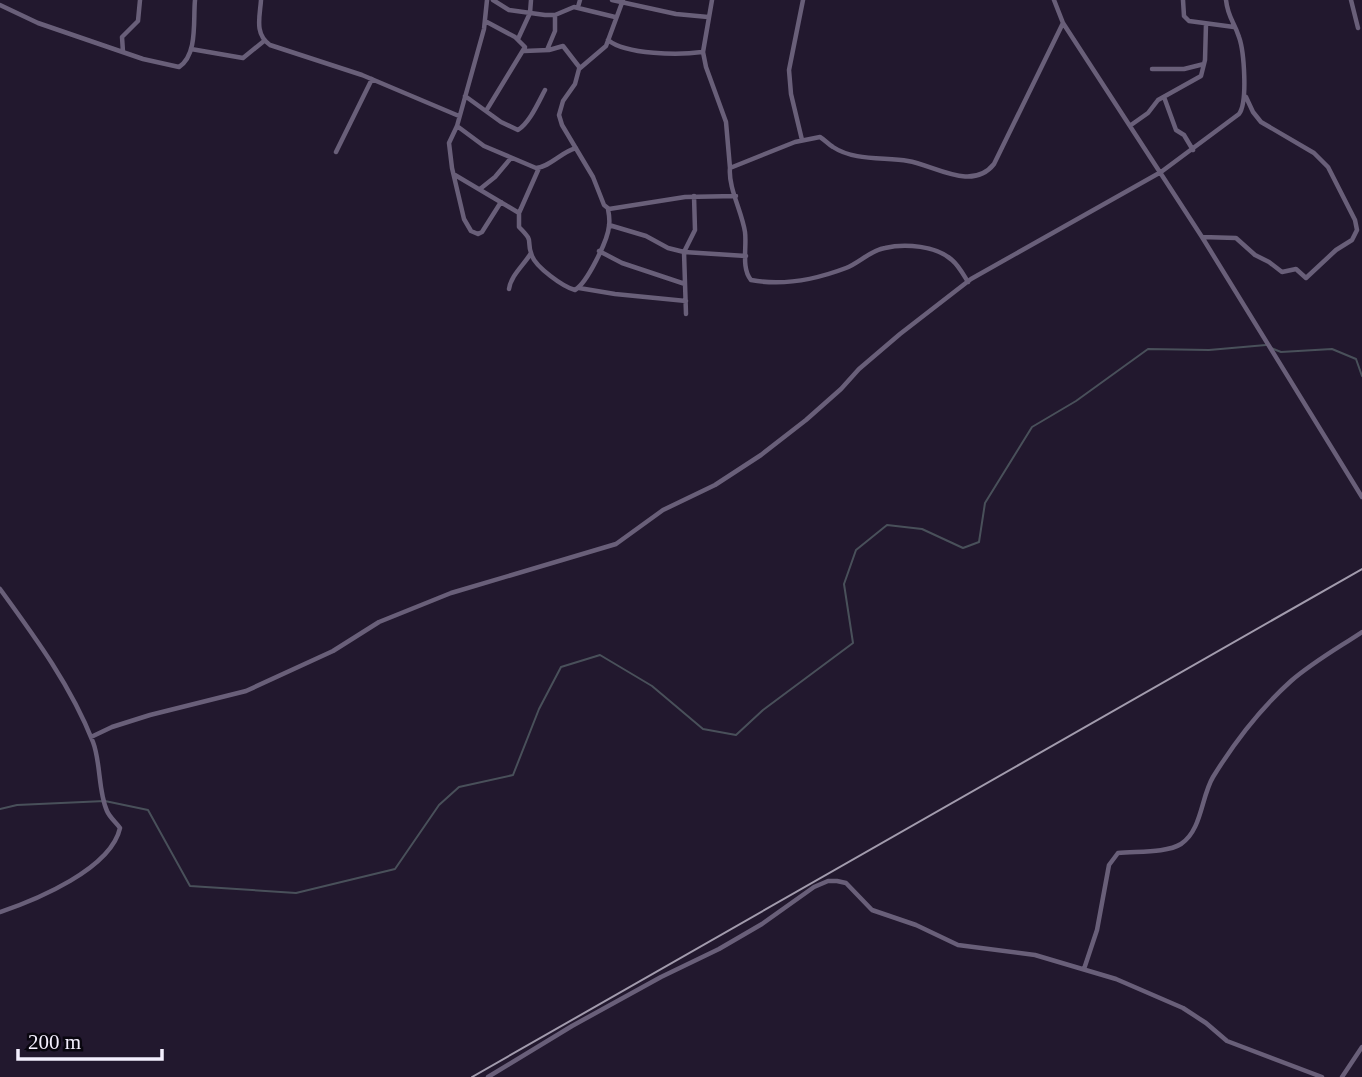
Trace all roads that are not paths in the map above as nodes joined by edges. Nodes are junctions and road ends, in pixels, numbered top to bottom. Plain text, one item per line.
1 (140, 0) edge
2 (195, 0) edge
3 (261, 0) edge
4 (487, 0) edge
5 (493, 0) edge
6 (531, 0) edge
7 (580, 0) edge
8 (612, 0) edge
9 (712, 0) edge
10 (803, 0) edge
11 (1054, 0) edge
12 (1182, 0) edge
13 (1226, 0) edge
14 (623, 1) edge
15 (1353, 1) edge
16 (0, 5) edge
17 (578, 7) junction
18 (530, 13) junction
19 (555, 15) junction
20 (615, 17) junction
21 (708, 17) junction
22 (485, 20) junction
23 (1063, 23) junction
24 (1206, 24) junction
25 (1234, 27) junction
26 (1358, 28) dead end
27 (518, 39) junction
28 (608, 40) junction
29 (264, 41) junction
30 (191, 49) junction
31 (548, 50) junction
32 (523, 51) junction
33 (123, 52) junction
34 (703, 52) junction
35 (1205, 63) junction
36 (580, 68) junction
37 (1152, 69) dead end
38 (372, 79) junction
39 (545, 90) dead end
40 (1244, 93) junction
41 (465, 96) junction
42 (1164, 97) junction
43 (486, 111) junction
44 (459, 116) junction
45 (1131, 125) junction
46 (457, 126) junction
47 (802, 140) junction
48 (576, 148) junction
49 (1193, 150) junction
50 (336, 152) dead end
51 (511, 158) junction
52 (539, 168) junction
53 (730, 168) junction
54 (1161, 172) junction
55 (454, 175) junction
56 (481, 189) junction
57 (694, 196) junction
58 (736, 196) junction
59 (501, 202) junction
60 (608, 209) junction
61 (519, 214) junction
62 (609, 225) junction
63 (1202, 237) junction
64 (599, 251) junction
65 (684, 252) junction
66 (531, 253) junction
67 (746, 256) junction
68 (968, 282) junction
69 (685, 284) junction
70 (579, 288) junction
71 (509, 289) dead end
72 (686, 301) junction
73 (686, 314) dead end
74 (1362, 497) edge
75 (0, 589) edge
76 (1362, 632) edge
77 (91, 737) junction
78 (0, 912) edge
79 (1084, 969) junction
80 (1362, 1047) edge
81 (488, 1077) edge
82 (1322, 1077) edge
83 (1342, 1077) edge

1 - 33 street
2 - 30 street
3 - 29 street
4 - 22 street
5 - 18 street
6 - 18 street
7 - 17 street
8 - 14 street
9 - 21 street
10 - 47 street
11 - 23 street
12 - 24 street
13 - 25 street
14 - 20 street
14 - 21 street
15 - 26 street
16 - 33 street
17 - 19 street
17 - 20 street
18 - 19 street
18 - 27 street
19 - 31 street
20 - 28 street
21 - 34 street
22 - 27 street
22 - 41 street
23 - 45 street
23 - 47 street
24 - 25 street
24 - 35 street
25 - 40 street
27 - 32 street
28 - 34 street
28 - 36 street
29 - 30 street
29 - 38 street
30 - 33 street
31 - 32 street
31 - 36 street
32 - 43 street
34 - 53 street
35 - 37 street
35 - 42 street
36 - 48 street
38 - 44 street
38 - 50 street
39 - 43 street
40 - 49 street
40 - 63 street
41 - 43 street
41 - 44 street
42 - 45 street
42 - 49 street
44 - 46 street
45 - 54 street
46 - 51 street
46 - 55 street
47 - 53 street
48 - 52 street
48 - 60 street
49 - 54 street
51 - 52 street
51 - 56 street
52 - 61 street
53 - 58 street
54 - 63 street
54 - 68 street
55 - 56 street
55 - 59 street
56 - 59 street
57 - 58 street
57 - 60 street
57 - 65 street
58 - 67 street
59 - 61 street
60 - 62 street
61 - 66 street
62 - 64 street
62 - 65 street
63 - 74 street
64 - 69 street
64 - 70 street
65 - 67 street
65 - 69 street
66 - 70 street
66 - 71 street
67 - 68 street
68 - 77 street
69 - 72 street
70 - 72 street
72 - 73 street
75 - 77 street
76 - 79 street
77 - 78 street
79 - 81 street
79 - 82 street
80 - 83 street

